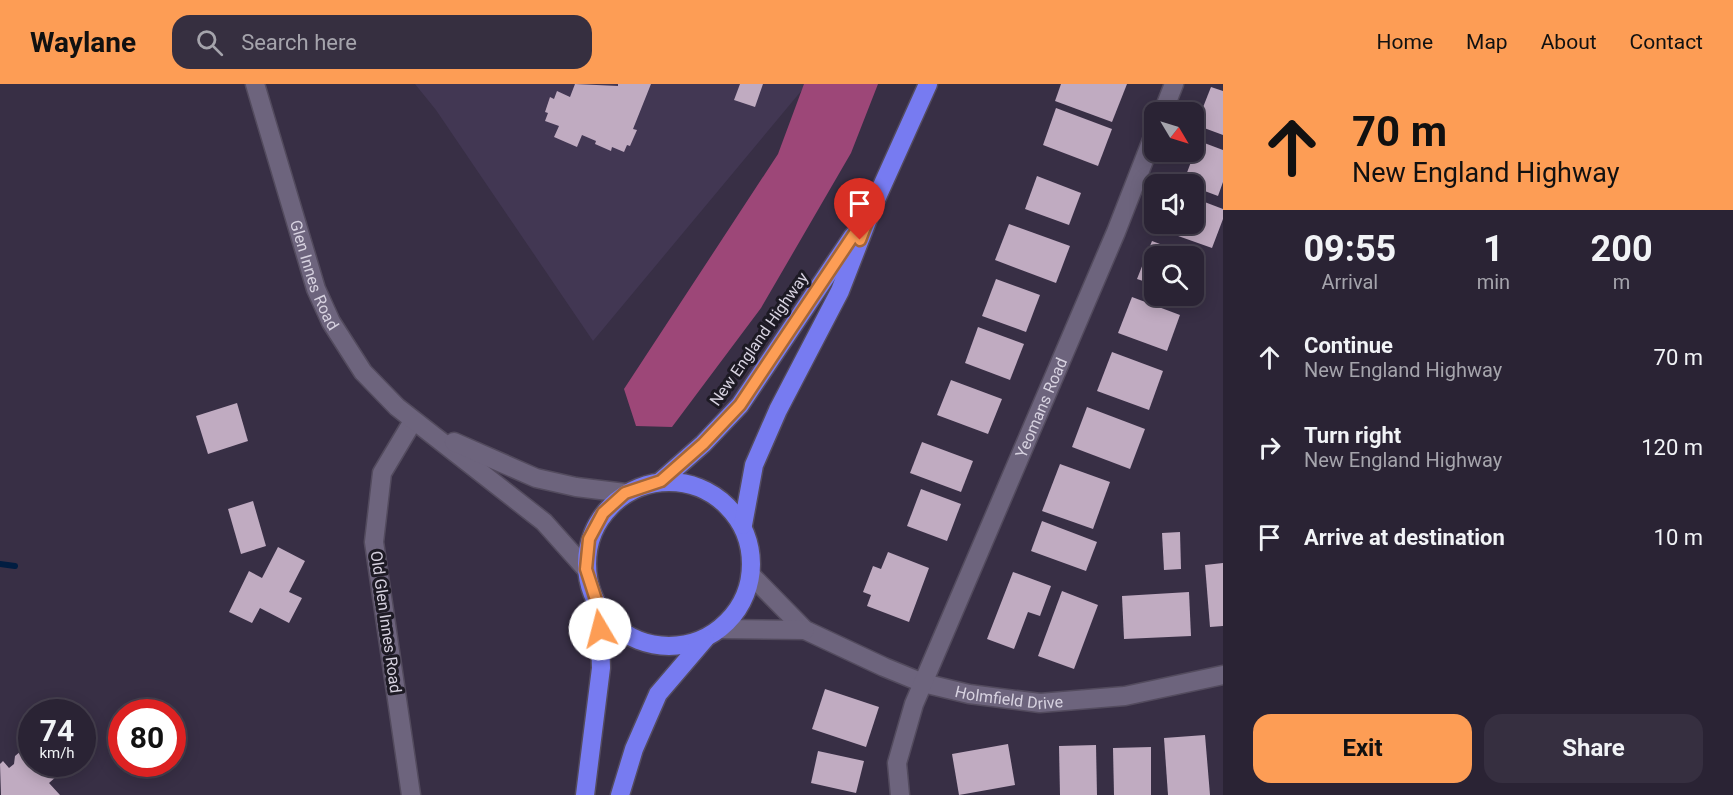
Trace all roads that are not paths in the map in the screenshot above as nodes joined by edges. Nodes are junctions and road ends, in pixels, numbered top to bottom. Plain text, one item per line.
1 (255, 84) edge
2 (928, 84) edge
3 (1174, 84) edge
4 (1167, 102) edge
5 (1144, 160) edge
6 (873, 206) junction
7 (413, 421) junction
8 (430, 432) junction
9 (661, 481) junction
10 (625, 493) junction
11 (743, 525) junction
12 (586, 569) junction
13 (752, 575) junction
14 (599, 609) junction
15 (721, 629) junction
16 (805, 630) junction
17 (705, 639) junction
18 (1223, 675) edge
19 (923, 683) junction
20 (411, 795) edge
21 (585, 795) edge
22 (620, 795) edge
23 (900, 795) edge

1 - 7 street, Glen Innes Road
2 - 6 highway, New England Highway
3 - 4 street
5 - 19 street, Yeomans Road
6 - 9 highway, New England Highway
6 - 11 highway, New England Highway
7 - 8 street, Glen Innes Road
7 - 20 street, Old Glen Innes Road
8 - 10 street, Glen Innes Road
8 - 12 street, Glen Innes Road
9 - 10 highway
9 - 11 highway
10 - 12 highway
11 - 13 highway
12 - 14 highway
13 - 15 highway
13 - 16 street, Holmfield Drive
14 - 17 highway
14 - 21 highway
15 - 16 street, Holmfield Drive
15 - 17 highway
16 - 19 street, Holmfield Drive
17 - 22 highway
18 - 19 street, Holmfield Drive
19 - 23 street, Yeomans Road

